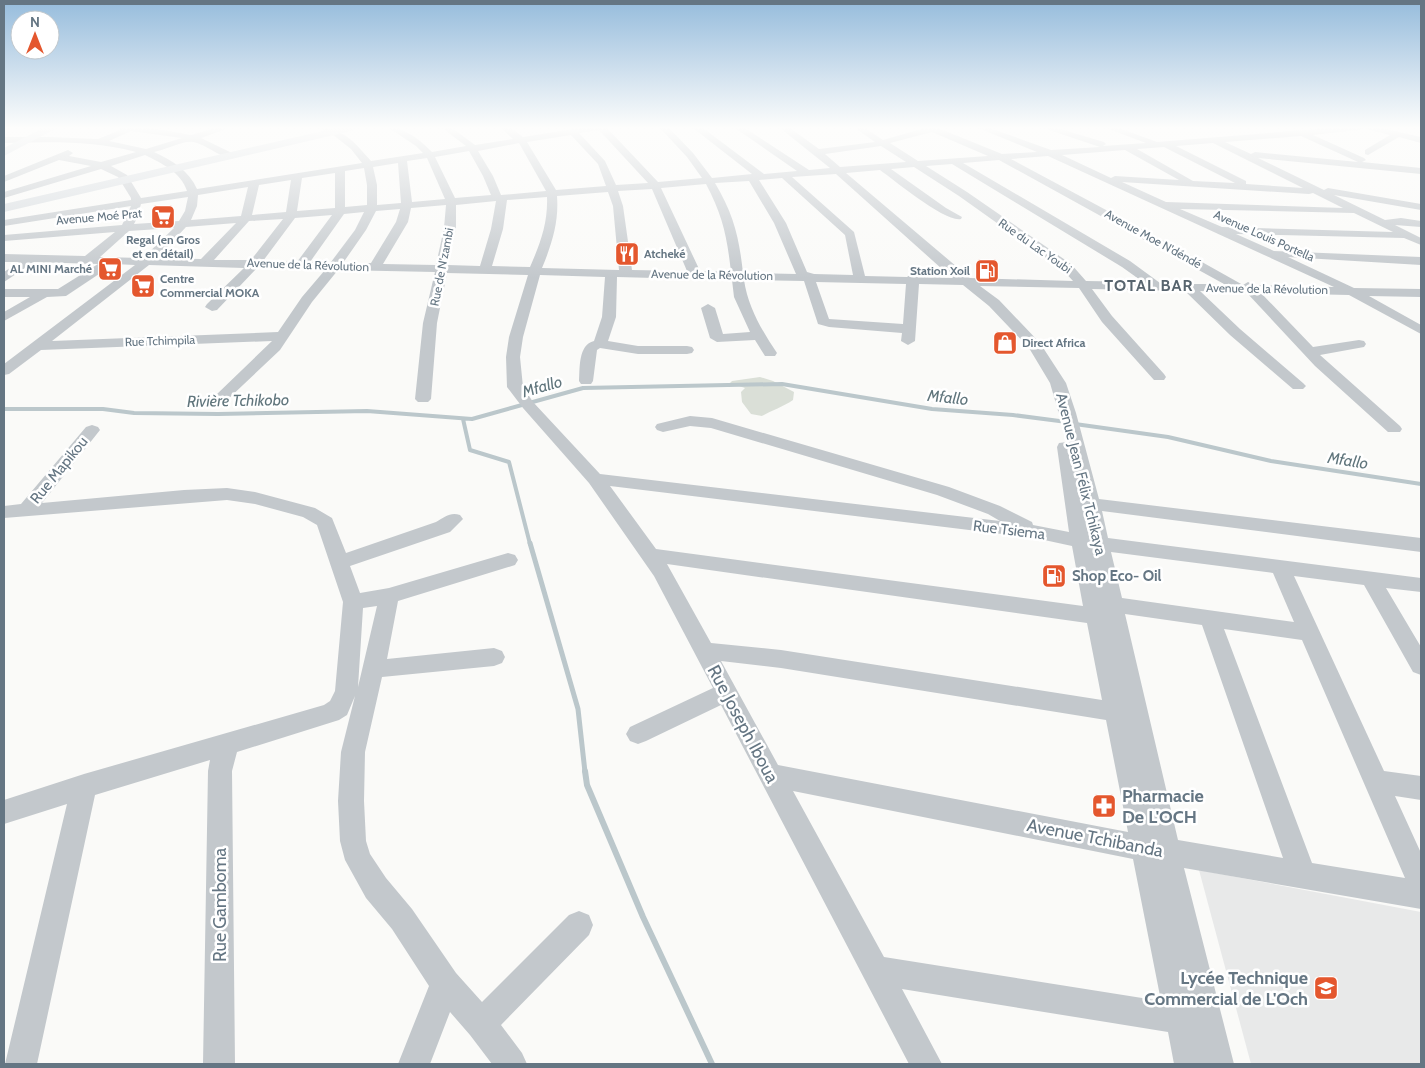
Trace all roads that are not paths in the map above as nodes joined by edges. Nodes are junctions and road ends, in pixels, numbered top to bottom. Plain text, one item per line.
1 (757, 177) edge
2 (61, 178) edge
3 (124, 178) edge
4 (135, 178) edge
5 (186, 178) edge
6 (286, 178) edge
7 (297, 178) edge
8 (340, 178) edge
9 (371, 178) edge
10 (404, 178) edge
11 (440, 178) edge
12 (489, 178) edge
13 (543, 178) edge
14 (608, 178) edge
15 (648, 178) edge
16 (707, 178) edge
17 (747, 178) edge
18 (787, 178) edge
19 (847, 178) edge
20 (897, 178) edge
21 (937, 178) edge
22 (982, 178) edge
23 (1039, 178) edge
24 (1182, 178) edge
25 (1230, 178) edge
26 (1290, 178) edge
27 (1348, 178) edge
28 (1104, 179) joint
29 (126, 180) junction
30 (709, 181) junction
31 (254, 183) junction
32 (1193, 184) junction
33 (655, 185) junction
34 (1249, 187) junction
35 (612, 188) junction
36 (1313, 190) junction
37 (194, 192) junction
38 (552, 194) junction
39 (4, 195) edge
40 (1362, 196) junction
41 (497, 198) junction
42 (137, 201) junction
43 (451, 202) junction
44 (1160, 204) junction
45 (407, 205) junction
46 (1421, 207) edge
47 (4, 208) edge
48 (372, 208) junction
49 (340, 210) junction
50 (1357, 211) junction
51 (291, 214) junction
52 (957, 217) dead end
53 (246, 218) junction
54 (4, 222) edge
55 (183, 223) junction
56 (1382, 223) junction
57 (1421, 224) edge
58 (128, 228) junction
59 (1216, 230) junction
60 (1415, 236) edge
61 (4, 238) edge
62 (1421, 242) edge
63 (1268, 253) junction
64 (4, 256) edge
65 (32, 258) junction
66 (91, 258) junction
67 (112, 260) junction
68 (148, 260) junction
69 (207, 261) junction
70 (1421, 261) edge
71 (256, 262) junction
72 (302, 264) junction
73 (336, 264) junction
74 (376, 266) junction
75 (441, 267) junction
76 (486, 268) junction
77 (536, 270) junction
78 (626, 272) junction
79 (611, 273) junction
80 (695, 274) junction
81 (739, 274) junction
82 (806, 276) junction
83 (859, 277) junction
84 (4, 278) edge
85 (913, 279) junction
86 (967, 282) junction
87 (1081, 283) junction
88 (1155, 285) junction
89 (1186, 286) junction
90 (1244, 287) junction
91 (1349, 290) junction
92 (1421, 291) edge
93 (4, 293) edge
94 (44, 294) junction
95 (212, 307) dead end
96 (708, 308) dead end
97 (4, 317) edge
98 (1421, 330) edge
99 (909, 335) joint
100 (282, 336) junction
101 (759, 336) junction
102 (600, 344) junction
103 (1358, 344) dead end
104 (37, 346) junction
105 (686, 350) dead end
106 (1310, 352) junction
107 (770, 353) dead end
108 (4, 371) edge
109 (1159, 377) dead end
110 (586, 381) dead end
111 (1298, 386) dead end
112 (221, 398) dead end
113 (423, 398) dead end
114 (663, 427) dead end
115 (1394, 429) dead end
116 (92, 430) dead end
117 (596, 479) junction
118 (1091, 504) junction
119 (27, 509) junction
120 (4, 512) edge
121 (454, 520) dead end
122 (1035, 532) junction
123 (1090, 542) junction
124 (1421, 545) edge
125 (650, 555) junction
126 (508, 560) dead end
127 (339, 563) junction
128 (1280, 567) junction
129 (1371, 579) junction
130 (1421, 585) edge
131 (389, 596) junction
132 (352, 602) junction
133 (1104, 610) junction
134 (1210, 618) junction
135 (1310, 633) junction
136 (705, 651) junction
137 (494, 657) dead end
138 (1421, 666) edge
139 (373, 669) junction
140 (726, 692) junction
141 (1116, 712) junction
142 (638, 734) dead end
143 (226, 746) junction
144 (771, 775) junction
145 (1375, 781) junction
146 (84, 786) junction
147 (1421, 788) edge
148 (4, 812) edge
149 (1156, 850) junction
150 (1303, 875) junction
151 (1421, 883) edge
152 (1421, 895) edge
153 (579, 925) dead end
154 (875, 970) junction
155 (445, 984) junction
156 (1181, 1019) junction
157 (481, 1024) junction
158 (21, 1064) edge
159 (219, 1064) edge
160 (414, 1064) edge
161 (511, 1064) edge
162 (926, 1064) edge
163 (1190, 1064) edge
164 (1218, 1064) edge

1 - 82 street
2 - 39 street
3 - 29 street
4 - 29 main road
5 - 37 street
6 - 31 street
7 - 51 street
8 - 49 street
9 - 48 street
10 - 45 street
11 - 43 street, Rue de N'zambi
12 - 41 street
13 - 38 street
14 - 35 street
15 - 33 street
16 - 30 street
17 - 30 street, Avenue Moé Prat
18 - 83 street
19 - 86 street
20 - 52 street
21 - 87 street, Rue du Lac Youbi
22 - 88 street
23 - 90 street, Avenue Moe N'déndé
24 - 32 street
25 - 34 street
26 - 36 street
27 - 40 street
28 - 32 street
28 - 44 street, Avenue Louis Portella
29 - 42 street
29 - 47 main road
30 - 33 street, Avenue Moé Prat
30 - 81 street
31 - 37 street
31 - 53 street
32 - 34 street
33 - 35 street, Avenue Moé Prat
33 - 80 street
34 - 36 street
35 - 38 street, Avenue Moé Prat
35 - 78 street
36 - 40 street
36 - 50 street
37 - 42 street
37 - 55 street
38 - 41 street, Avenue Moé Prat
38 - 77 street, Rue Joseph Iboua
40 - 46 street
41 - 43 street, Avenue Moé Prat
41 - 76 street
42 - 54 street
42 - 58 street
43 - 45 street, Avenue Moé Prat
43 - 75 street, Rue de N'zambi
44 - 50 street
44 - 59 street, Avenue Louis Portella
45 - 48 street, Avenue Moé Prat
45 - 74 street
48 - 49 street, Avenue Moé Prat
48 - 73 street
49 - 51 street, Avenue Moé Prat
49 - 72 street
50 - 56 street
51 - 53 street, Avenue Moé Prat
51 - 71 street
53 - 55 street, Avenue Moé Prat
53 - 69 street
55 - 58 street, Avenue Moé Prat
55 - 68 street
56 - 57 street
56 - 60 street
58 - 61 street, Avenue Moé Prat
58 - 66 street
59 - 60 street
59 - 63 street, Avenue Louis Portella
60 - 62 street
63 - 70 street
63 - 91 street, Avenue Louis Portella
64 - 65 street, Avenue de la Révolution
64 - 66 street, Avenue de la Révolution
65 - 66 street, Avenue de la Révolution
65 - 84 street
66 - 67 street, Avenue de la Révolution
66 - 68 street, Avenue de la Révolution
67 - 68 street, Avenue de la Révolution
67 - 94 street
68 - 69 street, Avenue de la Révolution
68 - 104 street
69 - 71 street, Avenue de la Révolution
71 - 72 street, Avenue de la Révolution
71 - 95 street
72 - 73 street, Avenue de la Révolution
73 - 74 street, Avenue de la Révolution
73 - 100 street
74 - 75 street, Avenue de la Révolution
75 - 76 street, Avenue de la Révolution
75 - 113 street, Rue de N'zambi
76 - 77 street, Avenue de la Révolution
77 - 78 street, Avenue de la Révolution
77 - 79 street, Avenue de la Révolution
77 - 117 street, Rue Joseph Iboua
78 - 79 street, Avenue de la Révolution
78 - 80 street, Avenue de la Révolution
79 - 102 street
80 - 81 street, Avenue de la Révolution
81 - 82 street, Avenue de la Révolution
81 - 101 street
82 - 83 street, Avenue de la Révolution
82 - 99 street
83 - 85 street, Avenue de la Révolution
85 - 86 street, Avenue de la Révolution
85 - 86 street, Avenue de la Révolution
85 - 99 street
86 - 87 street, Avenue de la Révolution
86 - 87 street, Avenue de la Révolution
86 - 118 street, Avenue Jean Félix Tchikaya
86 - 123 street, Avenue Jean Félix Tchikaya
87 - 88 street, Avenue de la Révolution
87 - 109 street, Rue du Lac Youbi
88 - 89 street, Avenue de la Révolution
89 - 90 street, Avenue de la Révolution
89 - 111 street
90 - 91 street, Avenue de la Révolution
90 - 106 street, Avenue Moe N'déndé
91 - 92 street, Avenue de la Révolution
91 - 98 street, Avenue Louis Portella
93 - 94 street
94 - 97 street
96 - 101 street
100 - 104 street, Rue Tchimpila
100 - 112 street
101 - 107 street
102 - 105 street
102 - 110 street
103 - 106 street
104 - 108 street
106 - 115 street, Avenue Moe N'déndé
114 - 122 street
116 - 119 street, Rue Mapikou
117 - 122 street, Rue Tsiema
117 - 125 street, Rue Joseph Iboua
118 - 123 street, Avenue Jean Félix Tchikaya
118 - 124 street
119 - 120 street
119 - 127 street
121 - 127 street
122 - 123 street, Rue Tsiema
123 - 128 street, Rue Tsiema
123 - 133 street, Avenue Jean Félix Tchikaya
125 - 133 street
125 - 136 street, Rue Joseph Iboua
126 - 131 street
127 - 132 street
128 - 129 street, Rue Tsiema
128 - 135 street
129 - 130 street, Rue Tsiema
129 - 138 street
131 - 132 street
131 - 139 street
132 - 143 street
133 - 134 street
133 - 141 street, Avenue Jean Félix Tchikaya
133 - 149 street, Avenue Jean Félix Tchikaya
134 - 135 street
134 - 150 street
135 - 145 street
136 - 140 street, Rue Joseph Iboua
136 - 141 street
137 - 139 street
139 - 155 street
140 - 142 street
140 - 144 street, Rue Joseph Iboua
141 - 149 street, Avenue Jean Félix Tchikaya
143 - 146 street
143 - 159 street, Rue Gamboma
144 - 149 street, Avenue Tchibanda
144 - 154 street, Rue Joseph Iboua
145 - 147 street
145 - 151 street
146 - 148 street
146 - 158 street
149 - 150 street, Avenue Tchibanda
149 - 156 street, Avenue Jean Félix Tchikaya
149 - 164 street, Avenue Jean Félix Tchikaya
150 - 152 street, Avenue Tchibanda
153 - 157 street
154 - 156 street
154 - 162 street, Rue Joseph Iboua
155 - 157 street
155 - 160 street
156 - 163 street, Avenue Jean Félix Tchikaya
157 - 161 street

